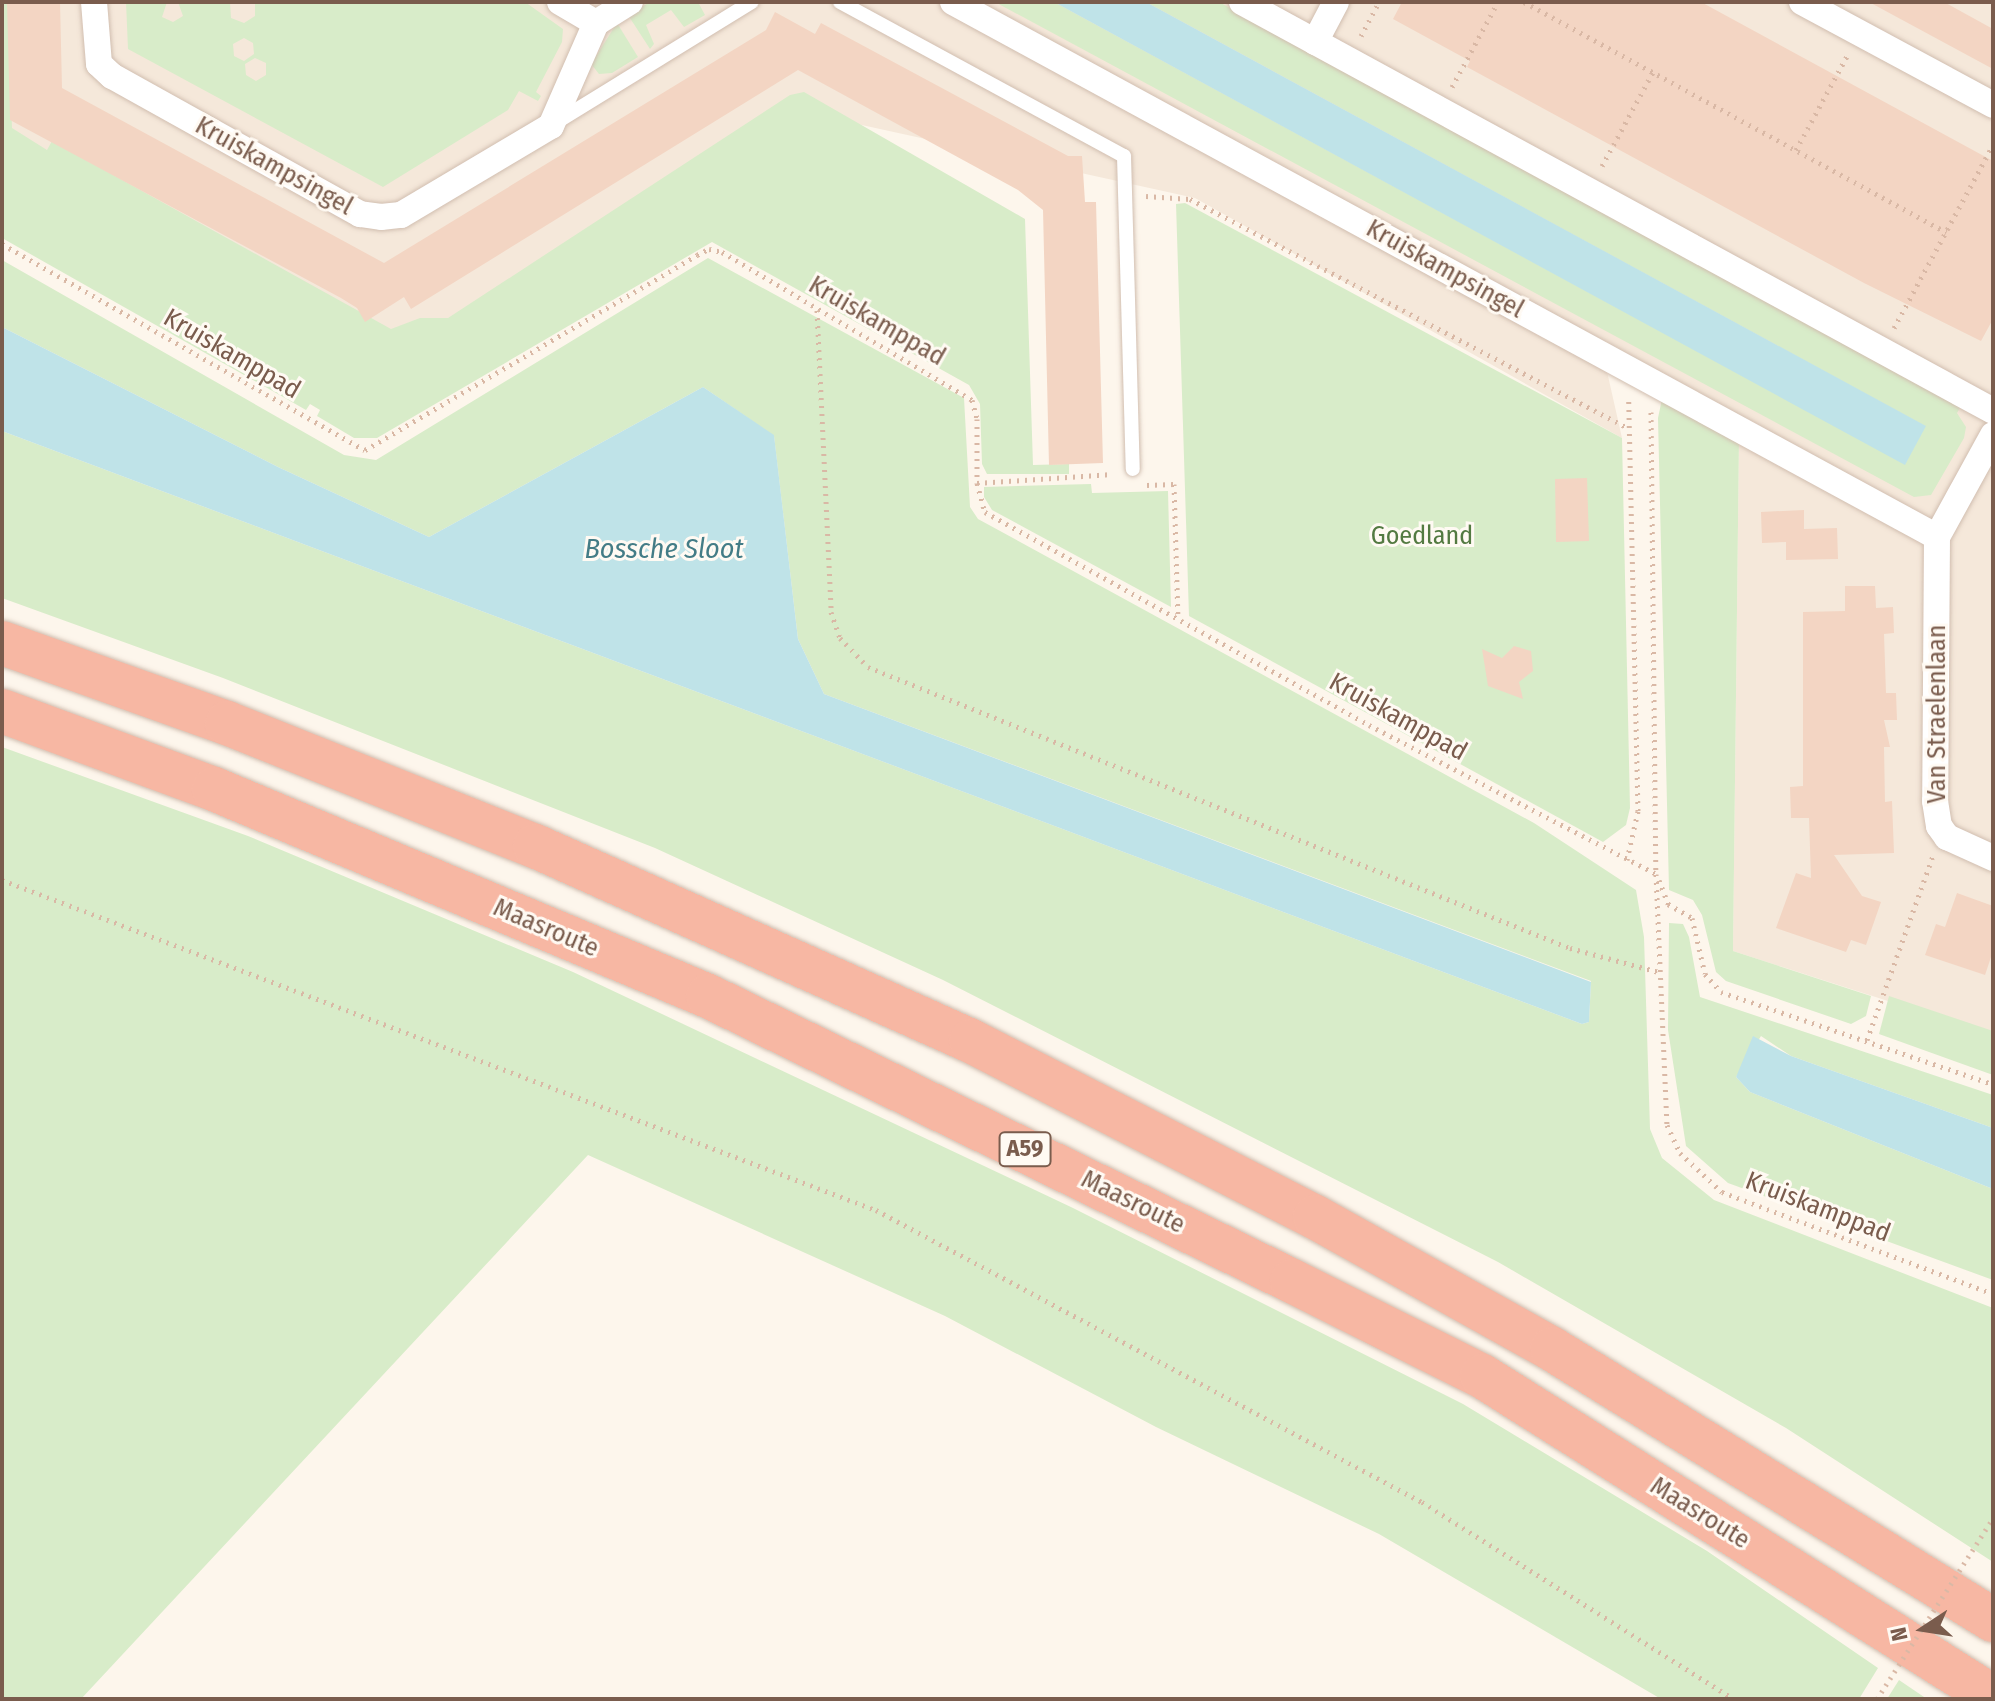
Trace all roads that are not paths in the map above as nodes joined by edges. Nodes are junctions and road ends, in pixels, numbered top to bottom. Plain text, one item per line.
1 (94, 2) edge
2 (560, 2) edge
3 (630, 2) edge
4 (752, 2) edge
5 (840, 2) edge
6 (953, 2) edge
7 (1242, 2) edge
8 (1336, 2) edge
9 (1802, 2) edge
10 (596, 23) junction
11 (1315, 42) junction
12 (1993, 105) edge
13 (551, 126) junction
14 (1993, 411) edge
15 (1993, 435) edge
16 (1133, 469) road end
17 (1937, 537) junction
18 (2, 643) edge
19 (2, 711) edge
20 (1993, 858) edge
21 (1993, 1620) edge
22 (1993, 1697) edge

1 - 13 street, Kruiskampsingel
2 - 10 street
3 - 10 street
4 - 13 lane, Kruiskampsingel
5 - 16 lane
6 - 17 street, Kruiskampsingel
7 - 11 street
8 - 11 street
9 - 12 street
10 - 13 street
11 - 14 street
15 - 17 street
17 - 20 street, Van Straelenlaan
18 - 21 highway
19 - 22 highway, Maasroute / A59

